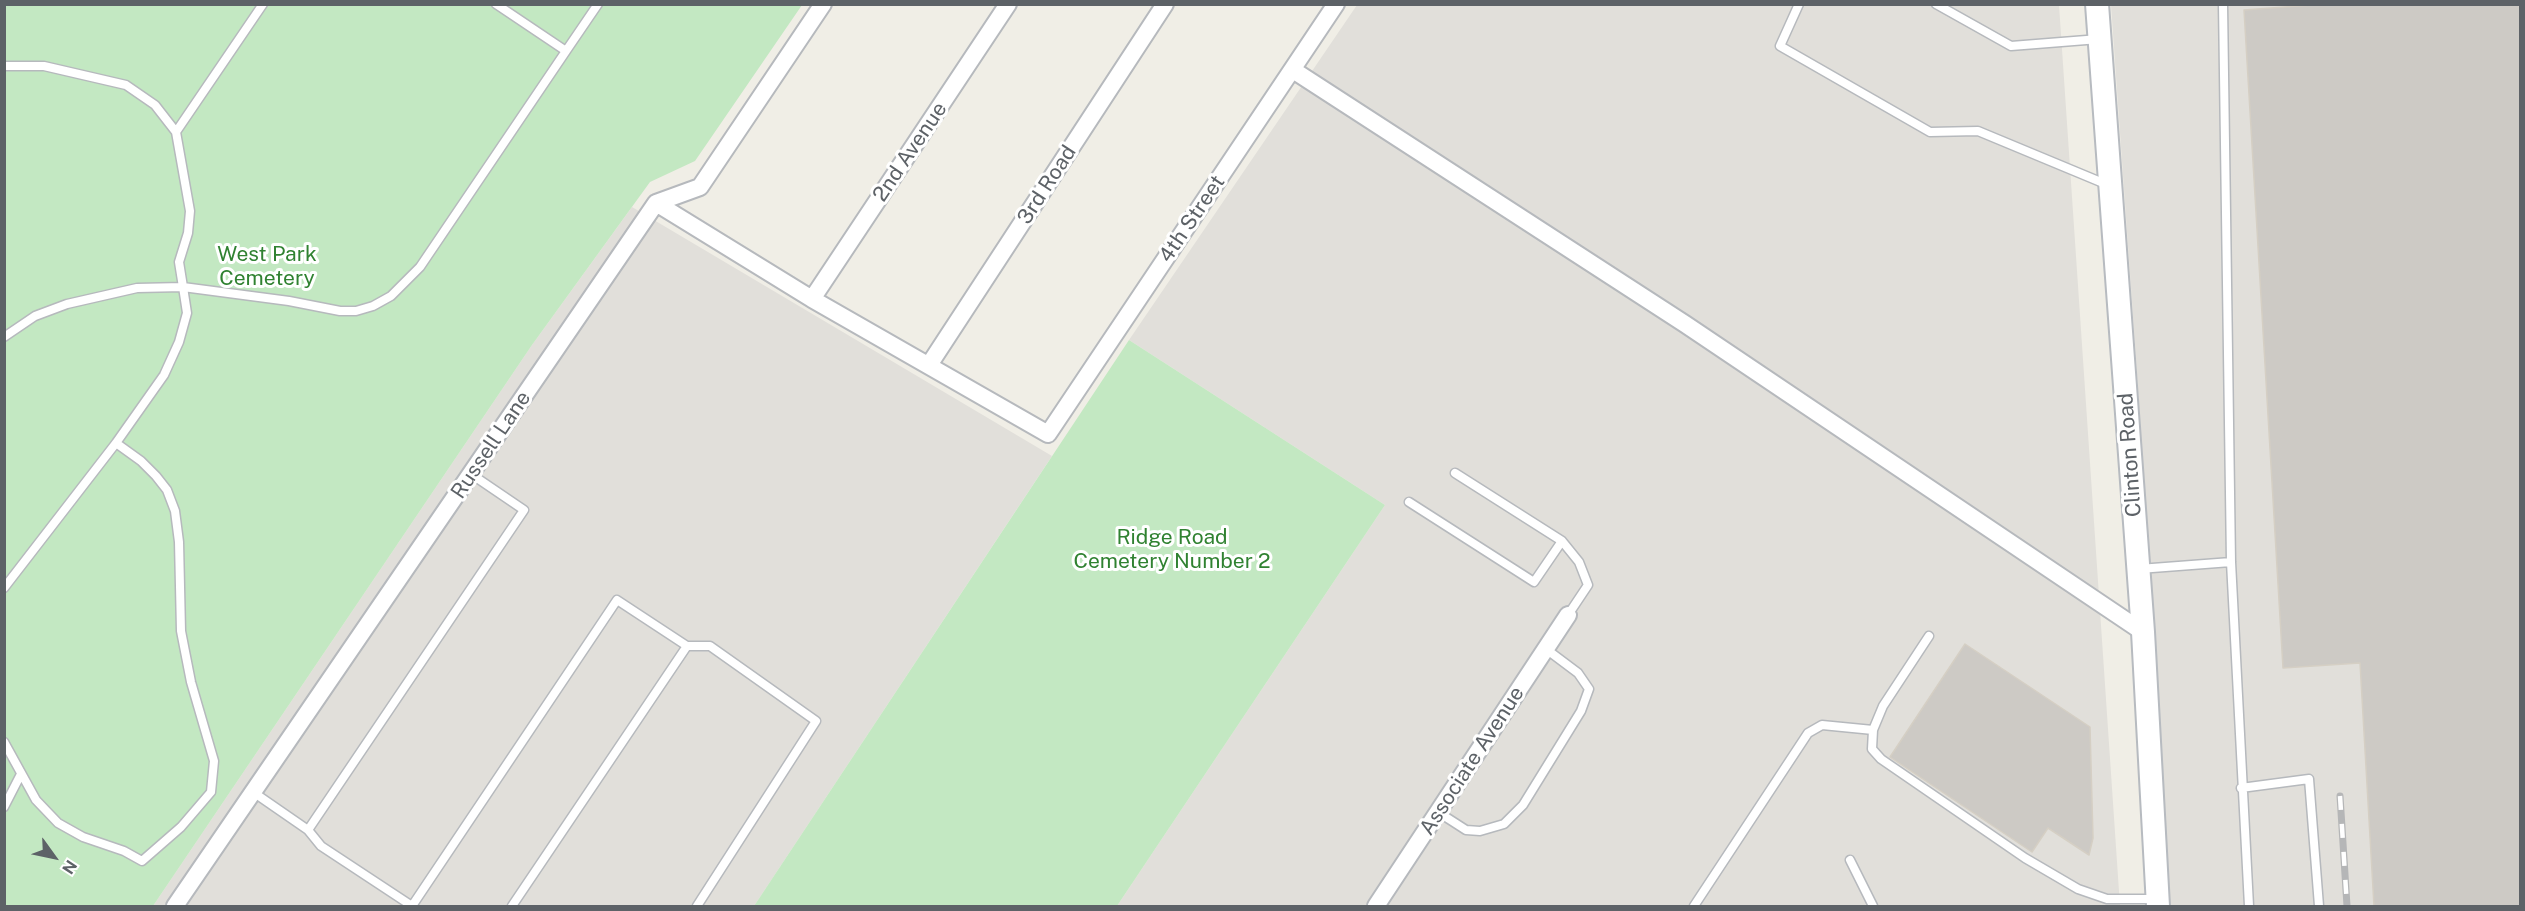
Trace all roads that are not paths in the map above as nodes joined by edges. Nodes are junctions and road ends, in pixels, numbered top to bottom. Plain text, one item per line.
1 (263, 4) edge
2 (496, 4) edge
3 (598, 4) edge
4 (823, 4) edge
5 (1008, 4) edge
6 (1165, 4) edge
7 (1799, 4) edge
8 (1936, 4) edge
9 (2097, 4) edge
10 (2223, 4) edge
11 (1329, 7) edge
12 (2099, 39) junction
13 (566, 51) junction
14 (4, 66) edge
15 (1293, 70) junction
16 (176, 132) junction
17 (2110, 186) junction
18 (656, 203) junction
19 (183, 287) junction
20 (812, 299) junction
21 (4, 337) edge
22 (929, 365) junction
23 (116, 443) junction
24 (1455, 473) dead end
25 (471, 474) junction
26 (1409, 502) dead end
27 (1562, 541) junction
28 (2231, 562) junction
29 (2138, 569) junction
30 (4, 588) edge
31 (1568, 615) joint
32 (2143, 632) junction
33 (1929, 636) dead end
34 (687, 646) junction
35 (1546, 649) junction
36 (1873, 730) junction
37 (4, 742) edge
38 (21, 774) junction
39 (2241, 788) junction
40 (253, 792) junction
41 (4, 807) edge
42 (1438, 812) junction
43 (308, 830) junction
44 (1850, 860) dead end
45 (2158, 903) edge
46 (175, 906) edge
47 (412, 906) edge
48 (512, 906) edge
49 (697, 906) edge
50 (1376, 906) edge
51 (1694, 906) edge
52 (1873, 906) edge
53 (2249, 906) edge
54 (2319, 906) edge

1 - 16 lane
2 - 13 lane
3 - 13 lane
4 - 18 street
5 - 20 street, 2nd Avenue
6 - 22 street, 3rd Road
7 - 17 lane
8 - 12 lane
9 - 12 street, Clinton Road
10 - 28 lane
11 - 15 street, 4th Street
12 - 17 street, Clinton Road
13 - 19 lane
14 - 16 lane
15 - 22 street, 4th Street
15 - 32 street
16 - 19 lane
17 - 29 street, Clinton Road
18 - 20 street
18 - 25 street, Russell Lane
19 - 21 lane
19 - 23 lane
20 - 22 street
23 - 30 lane
23 - 38 lane
24 - 27 lane
25 - 40 street, Russell Lane
25 - 43 lane
26 - 27 lane
27 - 31 lane
28 - 29 lane
28 - 39 lane
29 - 32 street, Clinton Road
31 - 35 street, Associate Avenue
32 - 45 street, Clinton Road
33 - 36 lane
34 - 47 lane
34 - 48 lane
34 - 49 lane
35 - 42 street, Associate Avenue
35 - 42 lane
36 - 45 lane
36 - 51 lane
37 - 38 lane
38 - 41 lane
39 - 53 lane
39 - 54 lane
40 - 43 lane
40 - 46 street, Russell Lane
42 - 50 street, Associate Avenue
43 - 47 lane
44 - 52 lane

